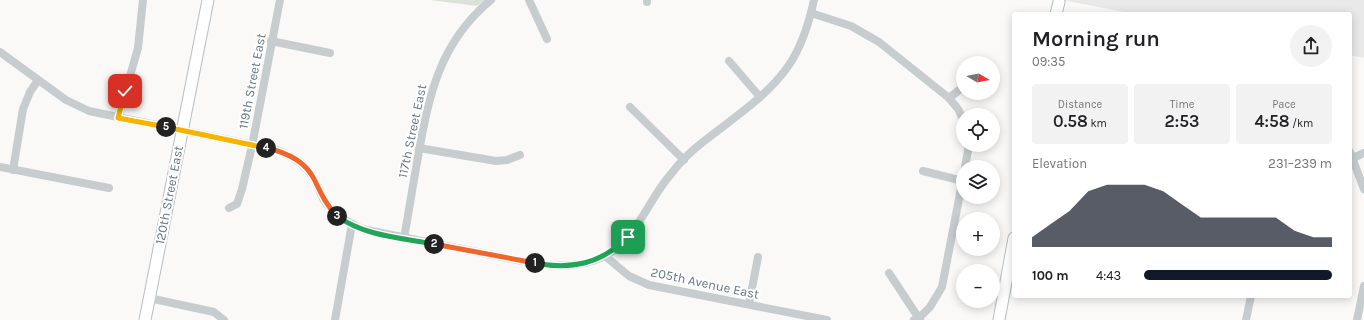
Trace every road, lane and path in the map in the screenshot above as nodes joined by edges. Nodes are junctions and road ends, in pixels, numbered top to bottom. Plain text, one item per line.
1 (143, 0) edge
2 (208, 0) edge
3 (280, 0) edge
4 (491, 0) edge
5 (529, 0) edge
6 (814, 0) edge
7 (1059, 2) dead end
8 (1056, 12) edge
9 (811, 13) junction
10 (547, 39) dead end
11 (271, 41) junction
12 (0, 52) edge
13 (330, 53) dead end
14 (729, 61) dead end
15 (38, 80) junction
16 (956, 92) edge
17 (760, 97) junction
18 (949, 98) junction
19 (630, 108) dead end
20 (957, 108) edge
21 (118, 118) junction
22 (182, 130) junction
23 (252, 146) junction
24 (419, 148) junction
25 (1364, 153) edge
26 (520, 155) dead end
27 (1352, 155) edge
28 (1352, 158) edge
29 (684, 160) junction
30 (0, 167) edge
31 (13, 170) junction
32 (923, 171) dead end
33 (956, 178) edge
34 (109, 188) dead end
35 (1364, 189) edge
36 (958, 204) edge
37 (229, 208) dead end
38 (352, 224) junction
39 (404, 238) junction
40 (1012, 248) edge
41 (605, 256) junction
42 (758, 257) dead end
43 (889, 273) dead end
44 (1364, 286) edge
45 (149, 298) junction
46 (1251, 298) edge
47 (749, 304) junction
48 (917, 319) edge
49 (144, 320) edge
50 (224, 320) edge
51 (335, 320) edge
52 (827, 320) edge
53 (998, 320) edge
54 (1246, 320) edge
55 (1357, 320) edge

1 - 21 street
2 - 22 street, 120th Street East
3 - 11 street, 119th Street East
4 - 24 street, 117th Street East
5 - 10 street
6 - 9 street
7 - 8 street
9 - 17 street
9 - 18 street
11 - 13 street
11 - 23 street, 119th Street East
12 - 15 street
14 - 17 street
15 - 21 street
15 - 31 street
16 - 18 street
17 - 29 street
18 - 20 street
19 - 29 street
21 - 22 street
22 - 23 street
22 - 45 street, 120th Street East
23 - 37 street, 119th Street East
23 - 38 street
24 - 26 street
24 - 39 street, 117th Street East
25 - 27 street
28 - 35 street
29 - 41 street
30 - 31 street
31 - 34 street
32 - 33 street
36 - 48 street
38 - 39 street
38 - 51 street
39 - 41 street
40 - 53 street
41 - 47 street, 205th Avenue East
42 - 47 street
43 - 48 street
44 - 55 street
45 - 49 street, 120th Street East
45 - 50 street
46 - 54 street
47 - 52 street, 205th Avenue East

